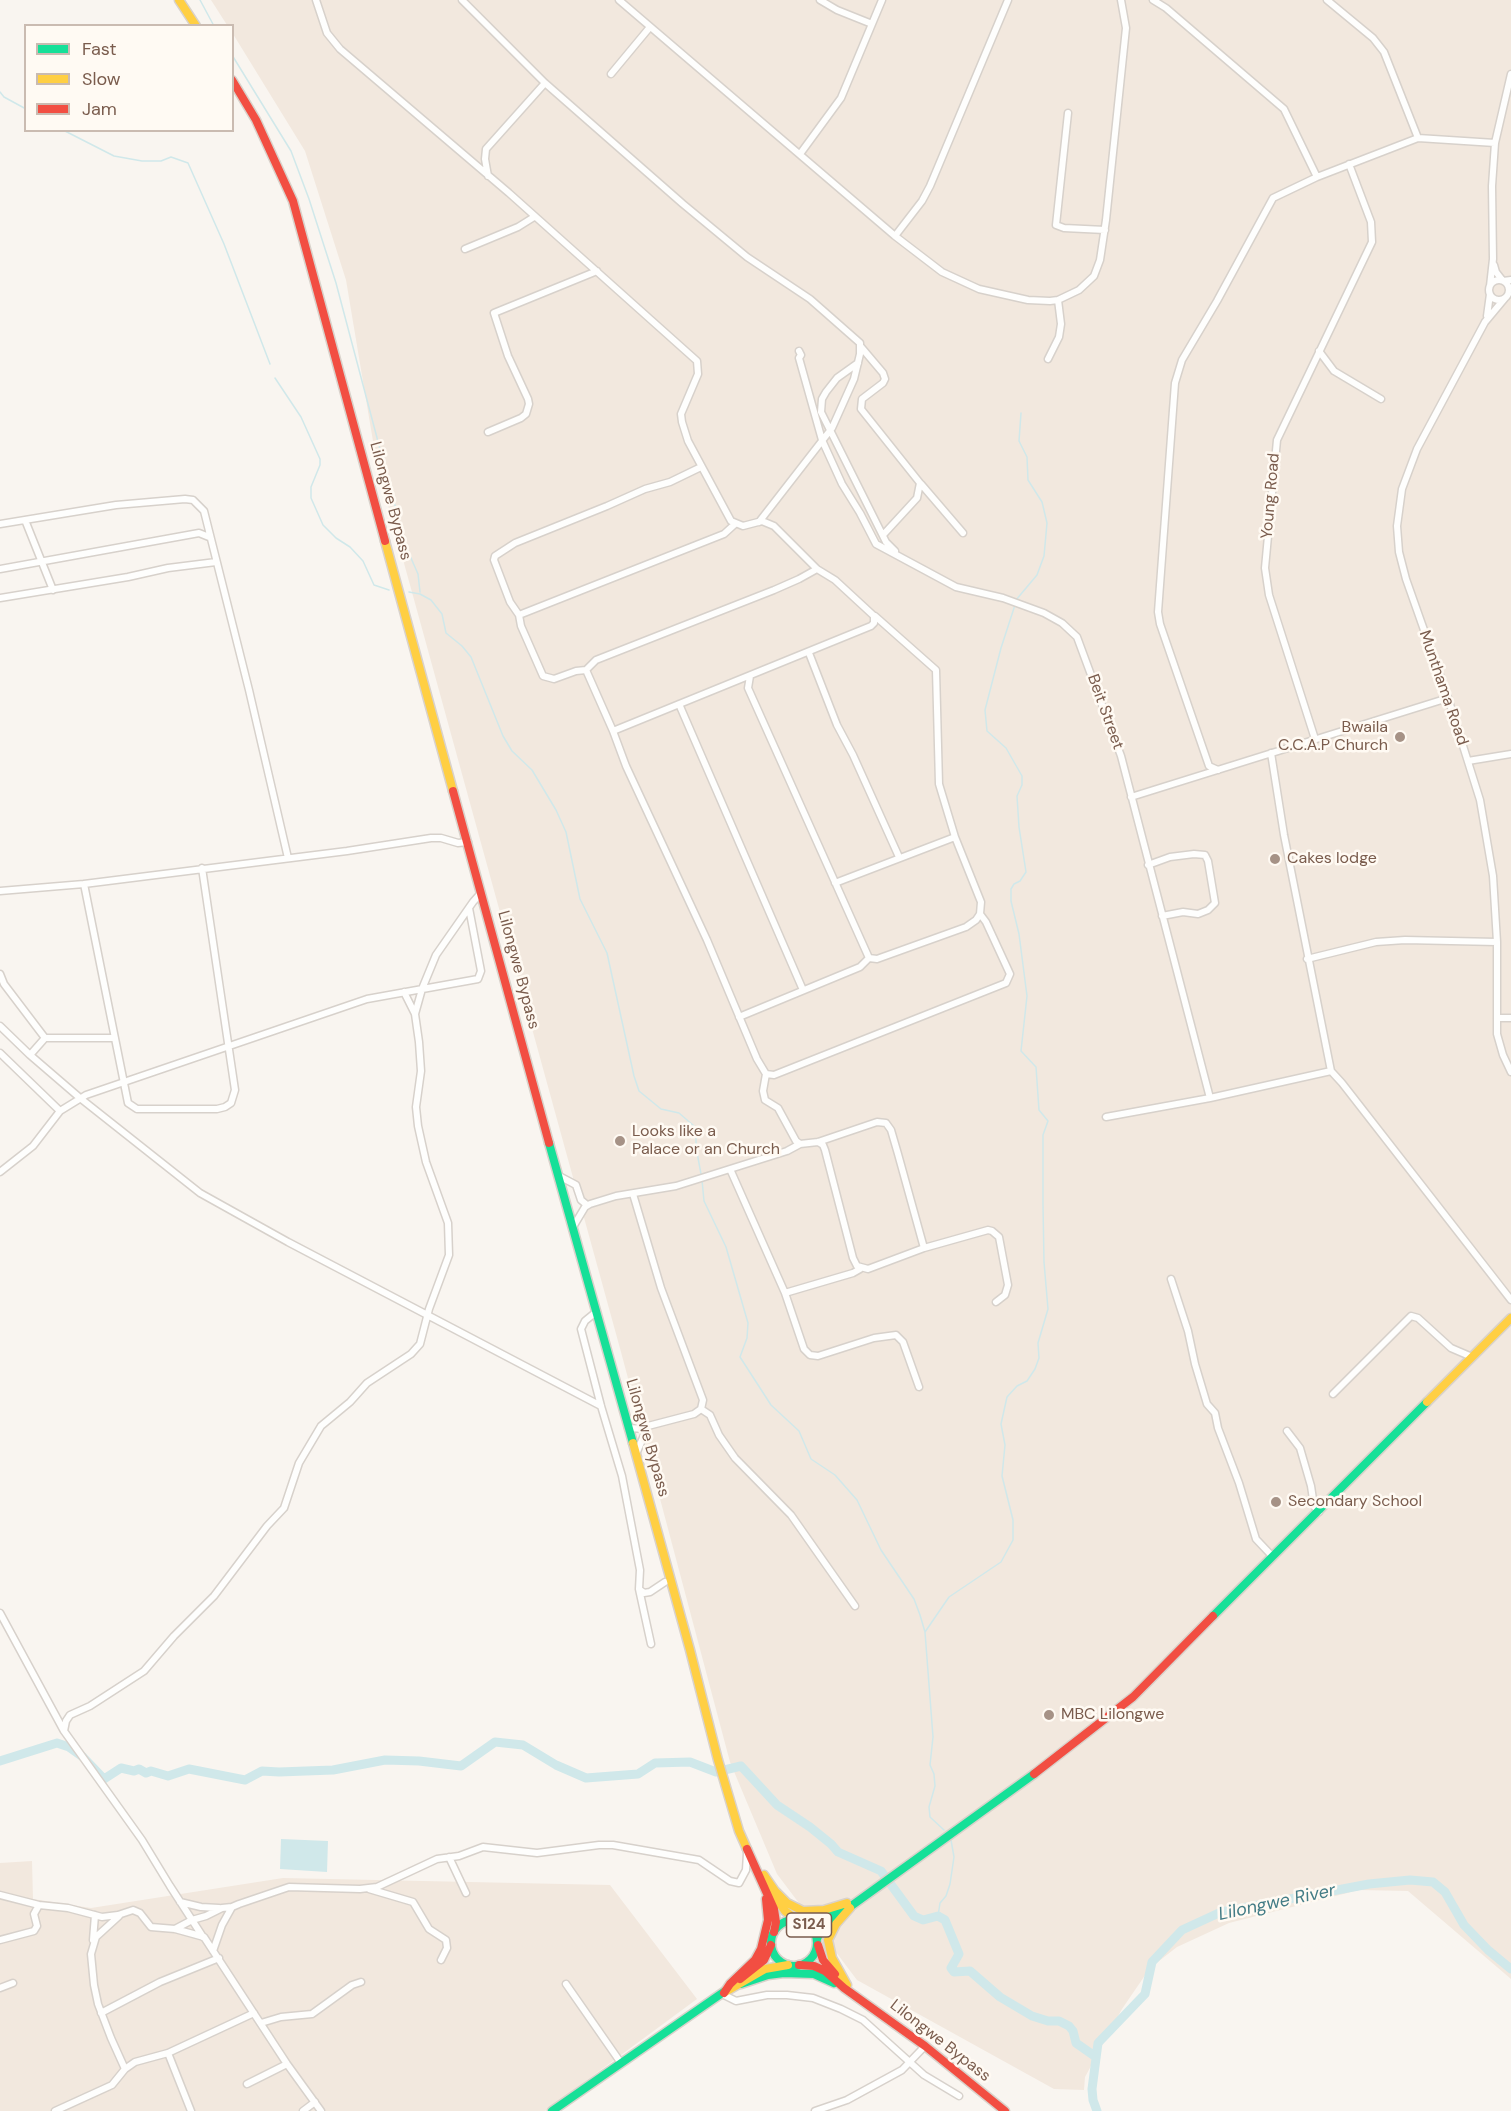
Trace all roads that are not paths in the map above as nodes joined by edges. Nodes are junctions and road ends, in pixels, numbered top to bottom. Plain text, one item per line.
1 (179, 0) edge
2 (316, 0) edge
3 (462, 0) edge
4 (619, 0) edge
5 (820, 0) edge
6 (882, 0) edge
7 (1008, 0) edge
8 (1121, 0) edge
9 (1153, 0) edge
10 (1328, 0) edge
11 (195, 24) edge
12 (872, 24) junction
13 (650, 27) junction
14 (611, 74) dead end
15 (1511, 74) edge
16 (234, 83) edge
17 (544, 83) junction
18 (1068, 113) dead end
19 (1418, 138) junction
20 (1495, 143) junction
21 (800, 153) junction
22 (1349, 164) junction
23 (489, 177) junction
24 (1317, 177) junction
25 (534, 217) junction
26 (1105, 230) junction
27 (895, 236) junction
28 (465, 249) dead end
29 (1493, 259) junction
30 (597, 271) junction
31 (1511, 279) edge
32 (1503, 281) junction
33 (1490, 290) junction
34 (1508, 294) edge
35 (1058, 300) junction
36 (1485, 322) junction
37 (861, 347) junction
38 (799, 351) dead end
39 (1320, 351) junction
40 (1048, 359) dead end
41 (858, 363) junction
42 (1381, 399) dead end
43 (488, 432) dead end
44 (830, 432) junction
45 (822, 440) junction
46 (701, 467) junction
47 (920, 483) junction
48 (25, 520) junction
49 (759, 522) junction
50 (0, 524) edge
51 (735, 524) junction
52 (963, 533) dead end
53 (883, 534) junction
54 (209, 537) junction
55 (904, 560) junction
56 (42, 561) junction
57 (216, 562) junction
58 (0, 569) edge
59 (817, 569) junction
60 (53, 590) junction
61 (0, 598) edge
62 (519, 615) junction
63 (874, 616) junction
64 (809, 653) junction
65 (586, 670) junction
66 (750, 675) junction
67 (1448, 698) junction
68 (679, 704) junction
69 (613, 731) junction
70 (1315, 739) junction
71 (1271, 753) junction
72 (1511, 754) edge
73 (1468, 761) junction
74 (1218, 770) junction
75 (1131, 797) junction
76 (955, 837) junction
77 (468, 842) junction
78 (899, 857) junction
79 (288, 858) junction
80 (1148, 865) junction
81 (202, 868) junction
82 (835, 883) junction
83 (84, 884) junction
84 (0, 891) edge
85 (482, 892) junction
86 (469, 908) junction
87 (980, 914) junction
88 (1162, 916) junction
89 (1497, 942) junction
90 (869, 958) junction
91 (1307, 959) junction
92 (0, 974) edge
93 (422, 989) junction
94 (803, 990) junction
95 (404, 992) junction
96 (415, 1014) junction
97 (740, 1017) junction
98 (1497, 1018) junction
99 (1511, 1018) edge
100 (0, 1026) edge
101 (45, 1038) junction
102 (115, 1038) junction
103 (228, 1047) junction
104 (0, 1053) edge
105 (30, 1055) junction
106 (1331, 1071) junction
107 (1511, 1072) edge
108 (766, 1074) junction
109 (124, 1082) junction
110 (81, 1098) junction
111 (1210, 1098) junction
112 (60, 1111) junction
113 (1106, 1117) dead end
114 (818, 1142) junction
115 (800, 1144) junction
116 (730, 1169) junction
117 (0, 1172) edge
118 (559, 1176) junction
119 (633, 1194) junction
120 (587, 1205) junction
121 (573, 1227) junction
122 (924, 1248) junction
123 (860, 1269) junction
124 (1171, 1279) dead end
125 (785, 1293) junction
126 (1511, 1300) edge
127 (996, 1302) dead end
128 (596, 1312) junction
129 (428, 1315) junction
130 (1511, 1318) edge
131 (1472, 1357) junction
132 (919, 1388) dead end
133 (1333, 1394) dead end
134 (601, 1406) junction
135 (701, 1409) junction
136 (628, 1428) junction
137 (646, 1429) junction
138 (1287, 1431) dead end
139 (635, 1454) junction
140 (1319, 1512) junction
141 (1273, 1557) junction
142 (665, 1582) dead end
143 (639, 1589) junction
144 (855, 1606) dead end
145 (0, 1613) edge
146 (651, 1644) dead end
147 (64, 1731) junction
148 (747, 1852) junction
149 (449, 1857) junction
150 (760, 1878) junction
151 (369, 1889) junction
152 (466, 1893) dead end
153 (0, 1894) edge
154 (180, 1902) junction
155 (39, 1905) junction
156 (849, 1906) junction
157 (232, 1907) junction
158 (222, 1908) junction
159 (124, 1912) junction
160 (95, 1915) junction
161 (192, 1920) junction
162 (801, 1922) junction
163 (175, 1929) junction
164 (774, 1932) junction
165 (204, 1937) junction
166 (0, 1940) edge
167 (817, 1941) junction
168 (93, 1944) junction
169 (771, 1945) junction
170 (213, 1951) junction
171 (219, 1959) junction
172 (441, 1960) dead end
173 (788, 1965) junction
174 (799, 1965) junction
175 (361, 1982) dead end
176 (13, 1983) dead end
177 (566, 1984) dead end
178 (741, 1984) junction
179 (846, 1986) junction
180 (0, 1988) edge
181 (723, 1994) junction
182 (101, 2013) junction
183 (254, 2013) junction
184 (261, 2023) junction
185 (925, 2046) junction
186 (168, 2053) junction
187 (910, 2062) junction
188 (621, 2063) junction
189 (287, 2064) junction
190 (125, 2070) junction
191 (247, 2084) dead end
192 (958, 2096) dead end
193 (315, 2102) junction
194 (73, 2103) junction
195 (55, 2111) edge
196 (77, 2111) edge
197 (190, 2111) edge
198 (303, 2111) edge
199 (321, 2111) edge
200 (552, 2111) edge
201 (815, 2111) edge
202 (1005, 2111) edge

1 - 11 main road
2 - 23 street
3 - 17 street
4 - 13 street
5 - 12 street
6 - 12 street
7 - 27 street
8 - 26 street
9 - 24 street
10 - 19 street
12 - 21 street
13 - 14 street
13 - 21 street
15 - 20 street
16 - 77 main road, Lilongwe Bypass
17 - 23 street
17 - 37 street
18 - 26 street
19 - 20 street
19 - 22 street
20 - 29 street
21 - 27 street
22 - 24 street
22 - 39 street, Young Road
23 - 25 street
24 - 74 street
25 - 28 street
25 - 30 street
26 - 35 street
27 - 35 street
29 - 32 street
29 - 33 street
30 - 43 street
30 - 46 street
31 - 32 street
32 - 33 street
32 - 34 street
33 - 34 street
33 - 36 street
34 - 36 street
35 - 40 street
36 - 67 street, Munthama Road
37 - 41 street
37 - 47 street
38 - 45 street, Beit Street
39 - 42 street
39 - 70 street, Young Road
41 - 44 street
41 - 44 street
44 - 45 street
44 - 53 street
45 - 49 street
45 - 55 street, Beit Street
46 - 51 street
46 - 62 street
47 - 52 street
47 - 53 street
48 - 50 street
48 - 54 street
48 - 56 street
49 - 51 street
49 - 59 street
51 - 62 street
53 - 55 street
54 - 56 street
54 - 57 street
55 - 75 street, Beit Street
56 - 58 street
56 - 60 street
57 - 60 street
57 - 79 street
59 - 63 street
59 - 65 street
60 - 61 street
62 - 65 street
63 - 64 street
63 - 76 street
64 - 66 street
64 - 78 street
65 - 69 street
66 - 68 street
66 - 82 street
67 - 70 street
67 - 73 street, Munthama Road
68 - 69 street
68 - 94 street
69 - 97 street
70 - 71 street
71 - 74 street
71 - 91 street
72 - 73 street
73 - 89 street, Munthama Road
74 - 75 street
75 - 80 street, Beit Street
76 - 78 street
76 - 87 street
77 - 79 street
77 - 85 main road, Lilongwe Bypass
78 - 82 street
79 - 81 street
80 - 88 street, Beit Street
80 - 88 street
81 - 83 street
81 - 103 street
82 - 90 street
83 - 84 street
83 - 102 street
85 - 86 street
85 - 118 main road, Lilongwe Bypass
86 - 93 street
86 - 93 street
87 - 90 street
87 - 108 street
88 - 111 street, Beit Street
89 - 91 street
89 - 98 street, Munthama Road
90 - 94 street
91 - 106 street
92 - 101 street
93 - 95 street
93 - 96 street
94 - 97 street
95 - 96 street
95 - 103 street
96 - 129 street
97 - 108 street
98 - 99 street
98 - 107 street, Munthama Road
100 - 105 street
101 - 102 street
101 - 105 street
102 - 109 street
103 - 109 street
103 - 109 street
104 - 112 street
105 - 110 street
106 - 111 street
106 - 126 street
108 - 115 street
109 - 110 street
110 - 112 street
110 - 129 street
111 - 113 street
112 - 117 street
114 - 115 street
114 - 122 street
114 - 123 street
115 - 116 street
116 - 119 street
116 - 125 street
118 - 120 street
118 - 121 main road, Lilongwe Bypass
119 - 120 street
119 - 135 street
120 - 121 street
121 - 128 main road, Lilongwe Bypass
122 - 123 street
122 - 127 street
123 - 125 street
124 - 141 street
125 - 132 street
128 - 134 street
128 - 136 main road, Lilongwe Bypass
129 - 134 street
129 - 147 street
130 - 131 main road, S124
131 - 133 street
131 - 140 main road, S124
134 - 143 street
135 - 137 street
135 - 144 street
136 - 137 street
136 - 139 main road, Lilongwe Bypass
137 - 139 street
138 - 140 street
139 - 148 main road, Lilongwe Bypass
140 - 141 main road, S124
141 - 156 main road, S124
142 - 143 street
143 - 146 street
145 - 147 street
147 - 154 street
148 - 149 street
148 - 150 main road, Lilongwe Bypass
148 - 156 main road
149 - 151 street
149 - 152 street
150 - 162 main road, Lilongwe Bypass
150 - 164 main road, Lilongwe Bypass
150 - 181 main road
151 - 157 street
151 - 172 street
153 - 155 street
154 - 158 street
154 - 161 street
155 - 160 street
155 - 166 street
156 - 162 main road, S124
156 - 167 main road, S124
156 - 179 main road
157 - 158 street
157 - 170 street
158 - 161 street
159 - 160 street
159 - 163 street
159 - 168 street
160 - 168 street
161 - 163 street
161 - 165 street
162 - 164 main road, S124
162 - 167 main road, S124
163 - 165 street
164 - 169 main road, S124
165 - 170 street
167 - 174 main road, S124
167 - 179 main road, Lilongwe Bypass
168 - 182 street
169 - 173 main road, S124
169 - 181 main road, S124
170 - 171 street
171 - 182 street
171 - 183 street
173 - 174 main road, S124
173 - 178 main road, S124
174 - 179 main road, Lilongwe Bypass
175 - 184 street
176 - 180 street
177 - 188 street
178 - 179 main road
178 - 181 main road, S124
179 - 185 main road, Lilongwe Bypass
181 - 187 street
181 - 188 main road, S124
182 - 190 street
183 - 184 street
183 - 186 street
184 - 189 street
185 - 187 street
185 - 202 main road, Lilongwe Bypass
186 - 190 street
186 - 197 street
187 - 192 street
187 - 201 street
188 - 200 main road, S124
189 - 191 street
189 - 193 street
190 - 194 street
193 - 198 street
193 - 199 street
194 - 195 street
194 - 196 street

